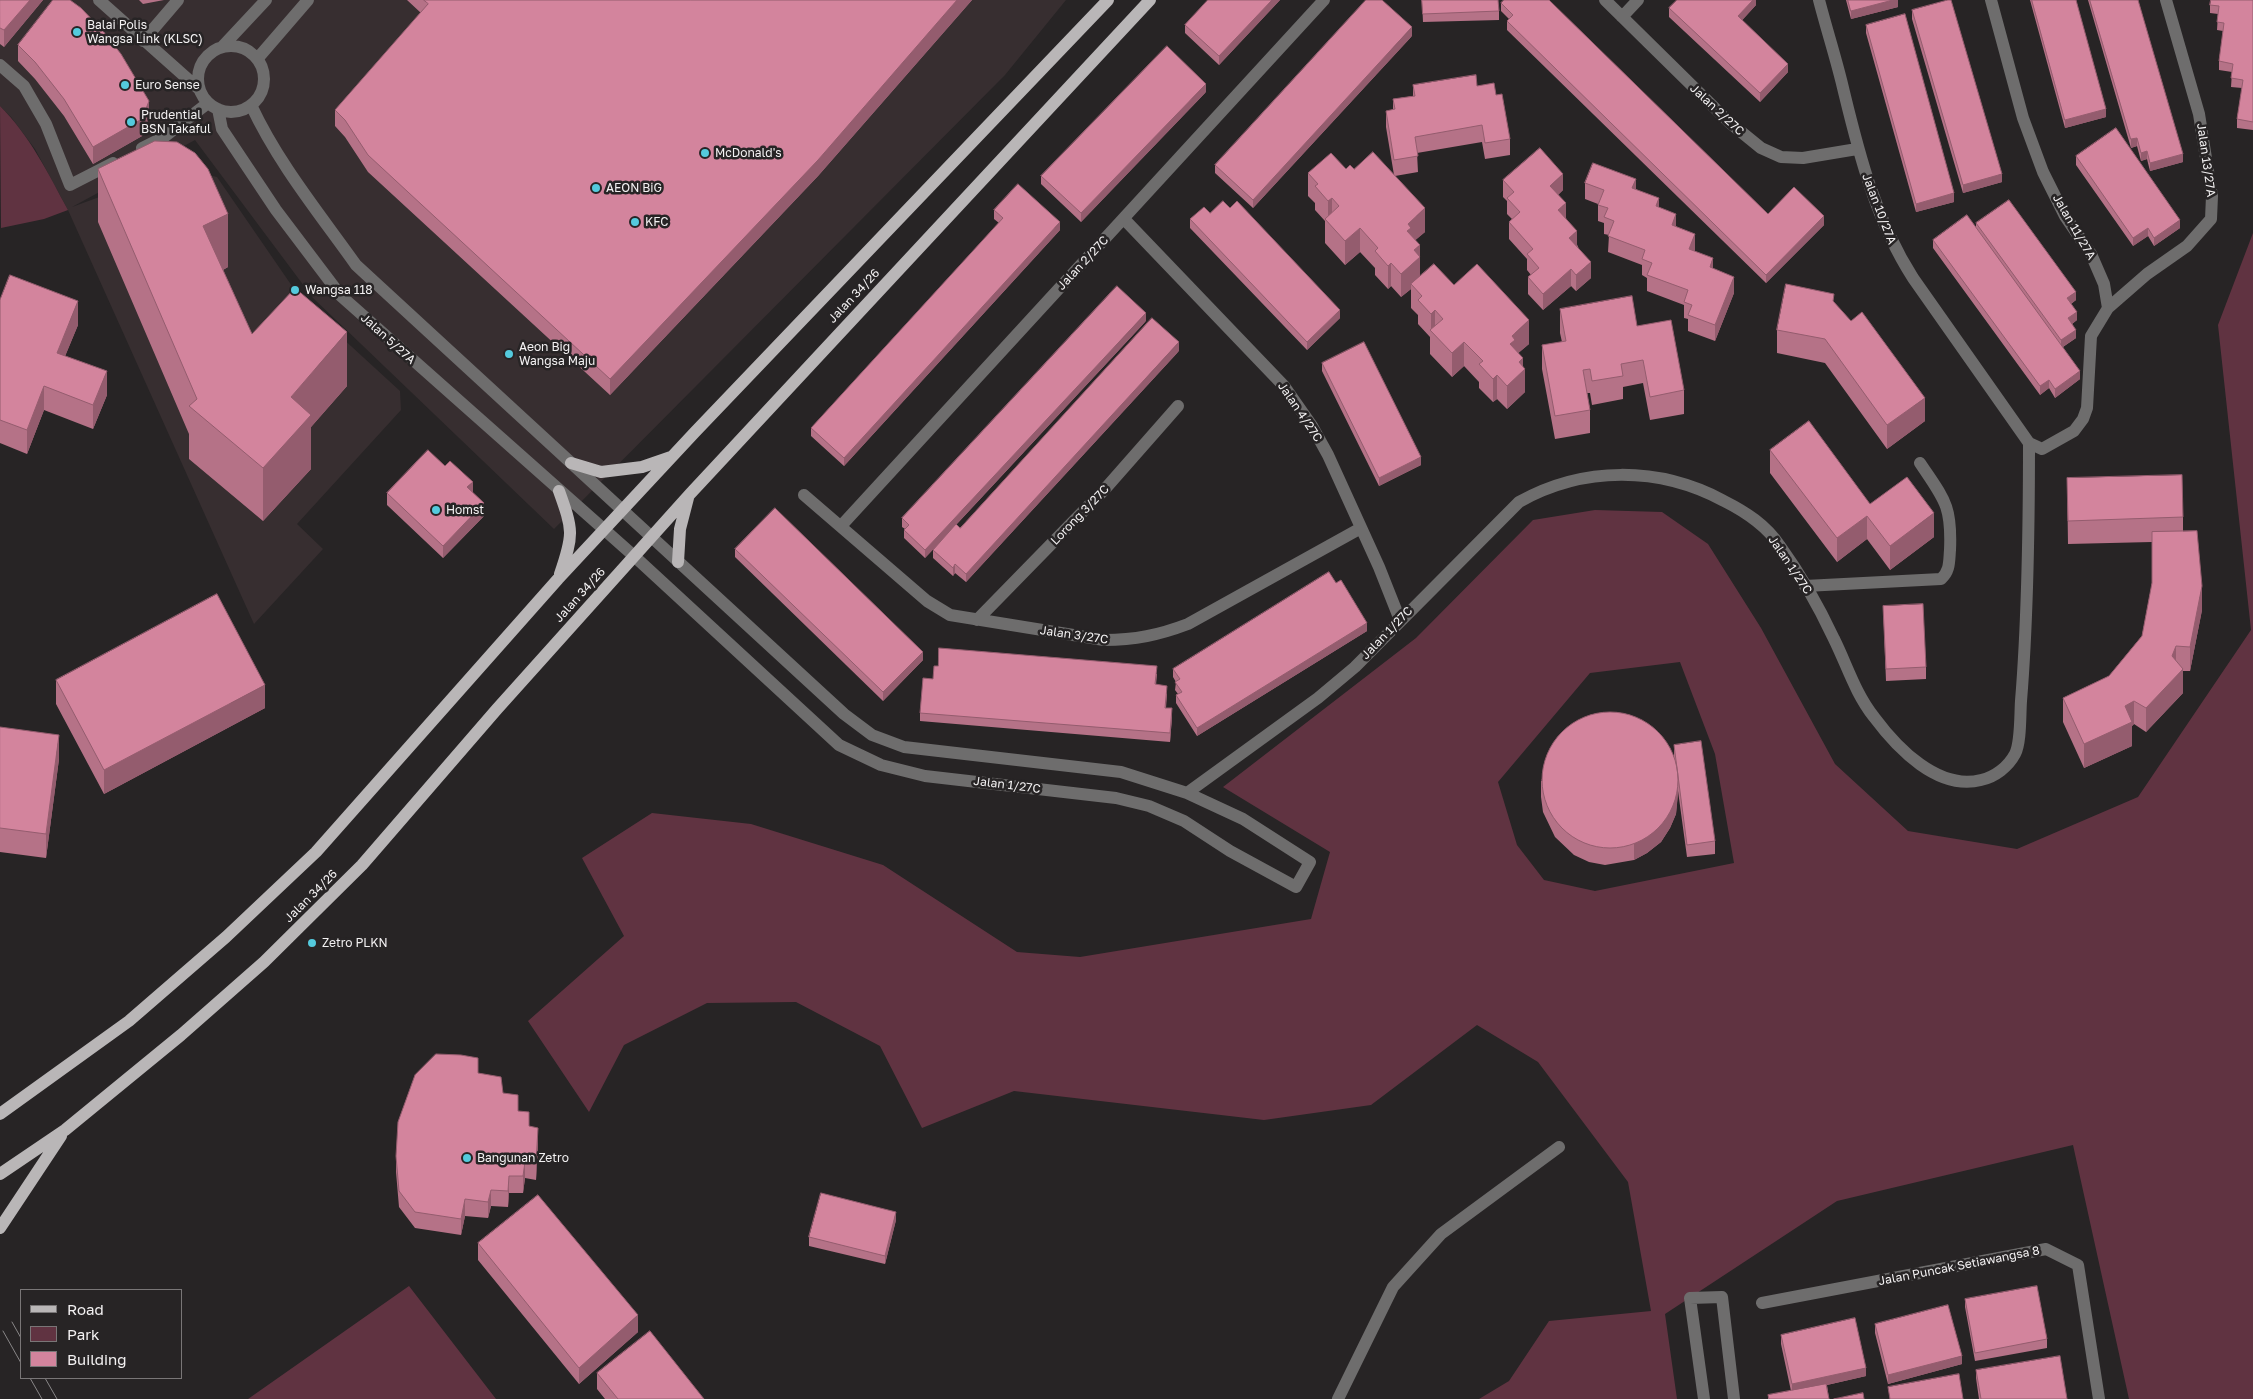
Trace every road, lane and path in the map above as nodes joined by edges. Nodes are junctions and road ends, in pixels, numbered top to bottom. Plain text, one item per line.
1 (99, 0) edge
2 (178, 0) edge
3 (266, 0) edge
4 (308, 0) edge
5 (1108, 0) edge
6 (1150, 0) edge
7 (1324, 0) edge
8 (1605, 0) edge
9 (1638, 0) edge
10 (1819, 0) edge
11 (1992, 0) edge
12 (2166, 0) edge
13 (1622, 17) junction
14 (143, 41) junction
15 (222, 47) junction
16 (258, 58) junction
17 (0, 65) edge
18 (199, 90) junction
19 (251, 105) junction
20 (213, 106) junction
21 (1858, 149) junction
22 (1124, 219) junction
23 (2108, 308) junction
24 (1178, 406) dead end
25 (2029, 443) junction
26 (673, 457) junction
27 (571, 463) junction
28 (1920, 464) dead end
29 (559, 490) junction
30 (690, 494) junction
31 (804, 495) dead end
32 (622, 511) junction
33 (842, 526) junction
34 (1361, 528) junction
35 (604, 530) junction
36 (651, 537) junction
37 (634, 556) junction
38 (678, 562) junction
39 (558, 579) junction
40 (1805, 586) junction
41 (977, 620) junction
42 (1400, 620) junction
43 (1187, 793) junction
44 (0, 1114) edge
45 (65, 1130) junction
46 (1559, 1147) dead end
47 (0, 1174) edge
48 (0, 1228) edge
49 (1762, 1303) dead end
50 (1338, 1399) edge
51 (1704, 1399) edge
52 (1734, 1399) edge
53 (2099, 1399) edge

1 - 14 street
2 - 14 street
3 - 15 street
4 - 16 street
5 - 26 main road, Jalan 34/26
6 - 30 main road, Jalan 34/26
7 - 22 street, Jalan 2/27C
8 - 13 street, Jalan 2/27C
9 - 13 street
10 - 21 street, Jalan 10/27A
11 - 23 street, Jalan 11/27A
12 - 23 street, Jalan 13/27A
13 - 21 street, Jalan 2/27C
14 - 18 street
15 - 16 street
15 - 18 street
16 - 19 street
17 - 20 street
18 - 20 street
19 - 20 street
19 - 27 street
20 - 29 street, Jalan 5/27A
21 - 25 street, Jalan 10/27A
22 - 33 street, Jalan 2/27C
22 - 34 street, Jalan 4/27C
23 - 25 street
24 - 41 street, Lorong 3/27C
25 - 40 street, Jalan 1/27C
26 - 27 main road
26 - 32 main road, Jalan 34/26
27 - 32 street
28 - 40 street
29 - 35 street, Jalan 5/27A
29 - 39 main road
30 - 36 main road, Jalan 34/26
30 - 38 main road
31 - 33 street, Jalan 3/27C
32 - 35 main road, Jalan 34/26
32 - 36 street, Jalan 1/27C
33 - 41 street, Jalan 3/27C
34 - 41 street, Jalan 3/27C
34 - 42 street, Jalan 4/27C
35 - 37 street, Jalan 5/27A
35 - 39 main road, Jalan 34/26
36 - 37 main road, Jalan 34/26
36 - 38 street, Jalan 1/27C
37 - 43 street, Jalan 1/27C
37 - 45 main road, Jalan 34/26
38 - 43 street, Jalan 1/27C
39 - 44 main road, Jalan 34/26
40 - 42 street, Jalan 1/27C
42 - 43 street, Jalan 1/27C
45 - 47 main road, Jalan 34/26
45 - 48 main road
46 - 50 street
49 - 53 street, Jalan Puncak Setiawangsa 8
51 - 52 street

